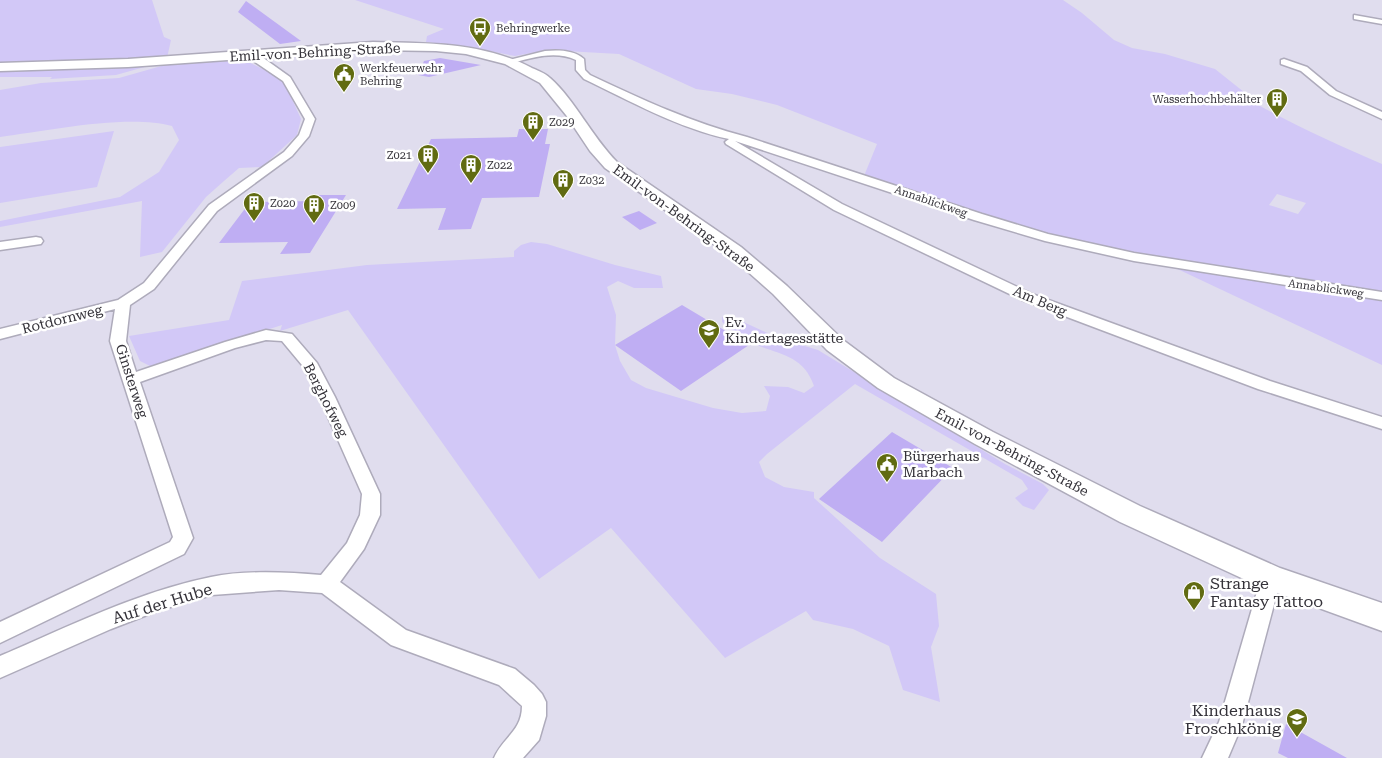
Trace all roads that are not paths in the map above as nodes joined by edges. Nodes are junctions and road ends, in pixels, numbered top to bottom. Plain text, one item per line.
1 (1357, 18) dead end
2 (1382, 22) edge
3 (255, 54) junction
4 (509, 61) junction
5 (1284, 62) dead end
6 (0, 67) edge
7 (1382, 116) edge
8 (719, 134) junction
9 (36, 241) dead end
10 (0, 246) edge
11 (1382, 296) edge
12 (124, 303) junction
13 (0, 334) edge
14 (130, 380) junction
15 (1382, 423) edge
16 (1271, 578) junction
17 (326, 584) junction
18 (1382, 617) edge
19 (0, 633) edge
20 (0, 667) edge
21 (506, 758) edge
22 (1215, 758) edge

1 - 2 street
3 - 4 main road, Emil-von-Behring-Straße
3 - 6 main road, Emil-von-Behring-Straße
3 - 12 street
4 - 8 street, Annablickweg
4 - 16 main road, Emil-von-Behring-Straße
5 - 7 street
8 - 11 street, Annablickweg
8 - 15 street, Am Berg
9 - 10 street
12 - 13 street, Rotdornweg
12 - 14 street, Ginsterweg
14 - 17 street, Berghofweg
14 - 19 street, Ginsterweg
16 - 18 main road, Emil-von-Behring-Straße
16 - 22 street
17 - 20 street, Auf der Hube
17 - 21 street

